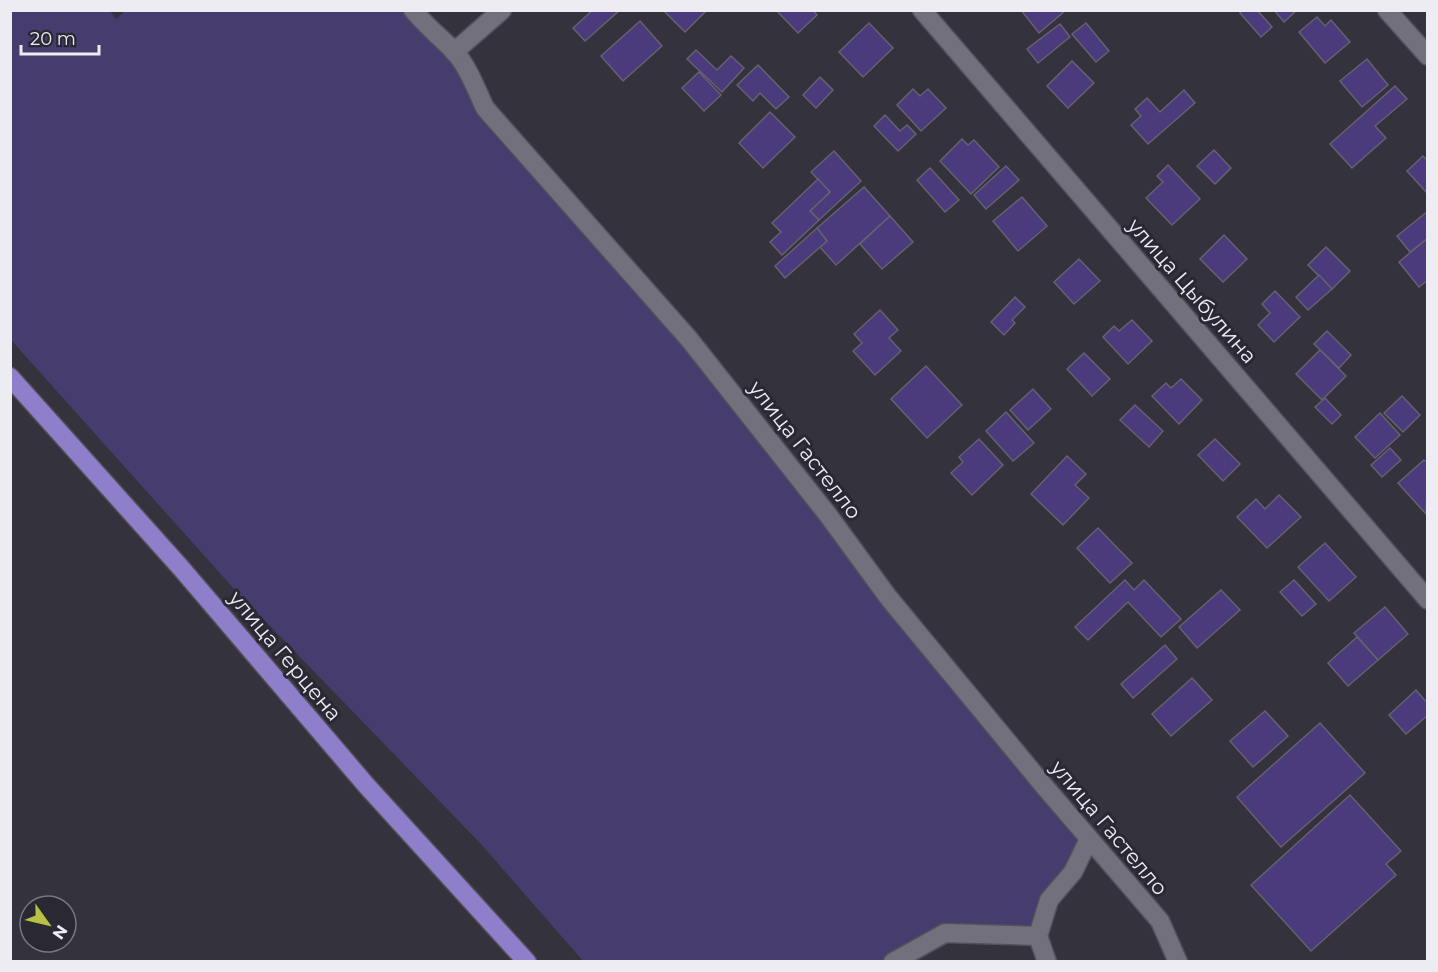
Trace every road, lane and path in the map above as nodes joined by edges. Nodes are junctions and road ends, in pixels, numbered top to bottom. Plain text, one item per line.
1 (413, 10) edge
2 (502, 10) edge
3 (922, 10) edge
4 (1387, 10) edge
5 (454, 52) junction
6 (1428, 56) edge
7 (10, 377) edge
8 (1428, 600) edge
9 (1089, 839) junction
10 (1038, 936) junction
11 (527, 962) edge
12 (893, 962) edge
13 (1047, 962) edge
14 (1178, 962) edge

1 - 5 street, улица Гастелло
2 - 5 street
3 - 8 street, улица Цыбулина
4 - 6 street
5 - 9 street, улица Гастелло
7 - 11 main road, улица Герцена
9 - 10 street
9 - 14 street, улица Гастелло
10 - 12 street
10 - 13 street

